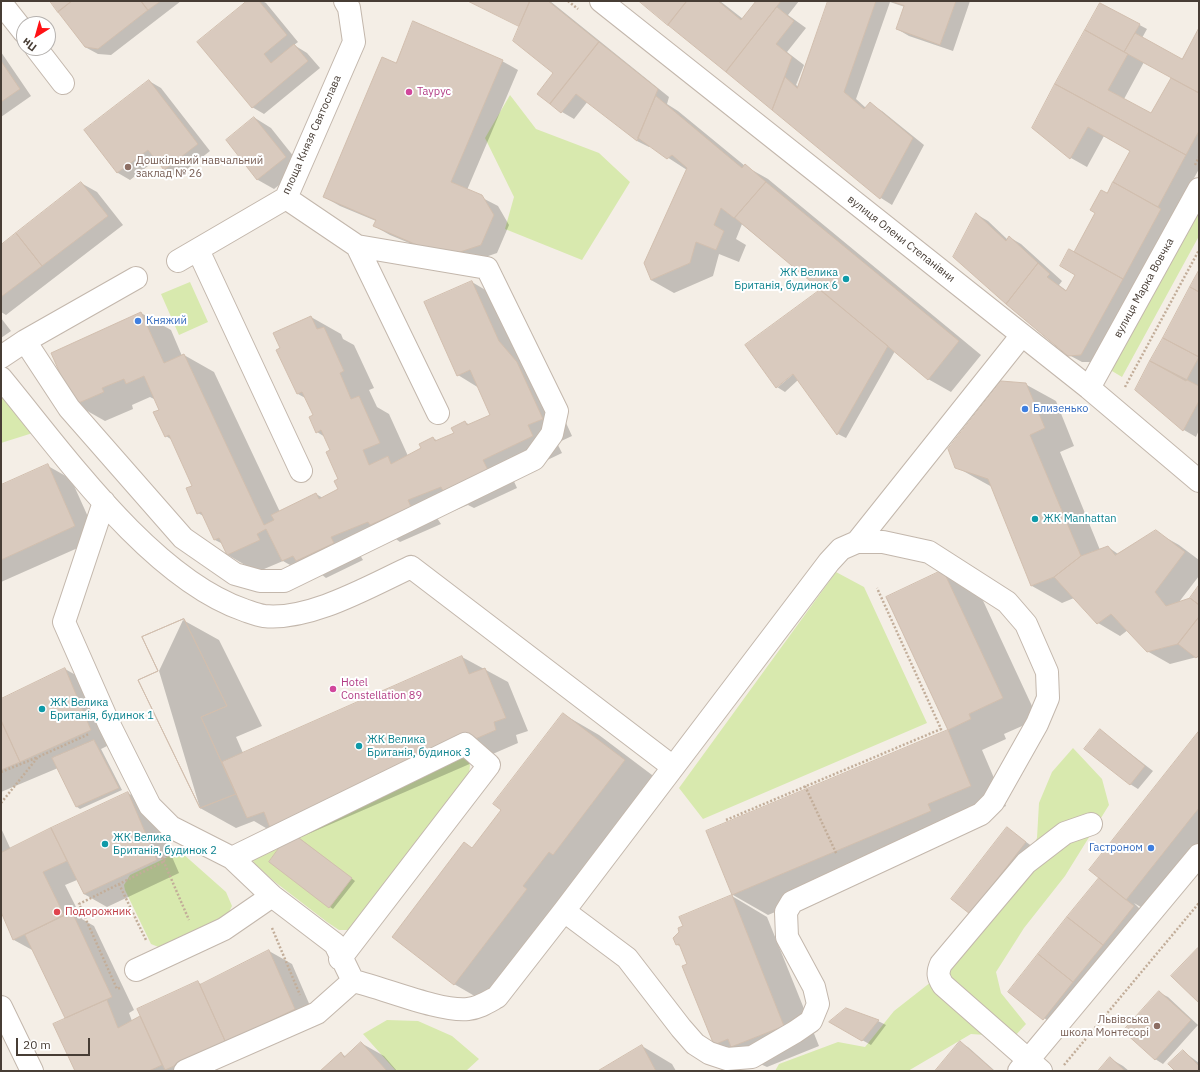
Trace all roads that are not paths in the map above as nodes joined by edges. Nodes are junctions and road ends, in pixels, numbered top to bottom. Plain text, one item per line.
1 (345, 1) edge
2 (601, 1) edge
3 (1, 3) edge
4 (16, 22) edge
5 (42, 56) edge
6 (63, 82) dead end
7 (1199, 189) edge
8 (286, 198) junction
9 (357, 246) junction
10 (198, 250) junction
11 (178, 261) dead end
12 (136, 278) dead end
13 (1022, 335) junction
14 (25, 341) junction
15 (1, 362) edge
16 (1089, 388) junction
17 (438, 413) dead end
18 (300, 471) dead end
19 (1199, 481) edge
20 (104, 502) junction
21 (857, 542) junction
22 (672, 766) junction
23 (1091, 824) dead end
24 (1199, 855) edge
25 (232, 858) junction
26 (272, 896) junction
27 (564, 911) junction
28 (340, 959) junction
29 (136, 970) dead end
30 (353, 981) junction
31 (1, 1007) edge
32 (1029, 1067) edge
33 (32, 1071) edge
34 (185, 1071) edge

1 - 8 street, площа Князя Святослава
2 - 13 street, вулиця Олени Степанівни
3 - 4 street
5 - 6 street
7 - 16 street, вулиця Марка Вовчка
8 - 9 street
8 - 10 street, площа Князя Святослава
9 - 14 street
9 - 17 street
10 - 11 street, площа Князя Святослава
10 - 18 street
12 - 14 street
13 - 16 street, вулиця Олени Степанівни
13 - 21 street
14 - 15 street
15 - 20 street
16 - 19 street, вулиця Олени Степанівни
20 - 22 street
20 - 25 street
21 - 22 street
21 - 27 street
22 - 27 street
23 - 32 street
24 - 32 street
25 - 26 street
25 - 28 street
26 - 28 street
26 - 29 street
27 - 30 street
28 - 30 street
30 - 34 street
31 - 33 street

